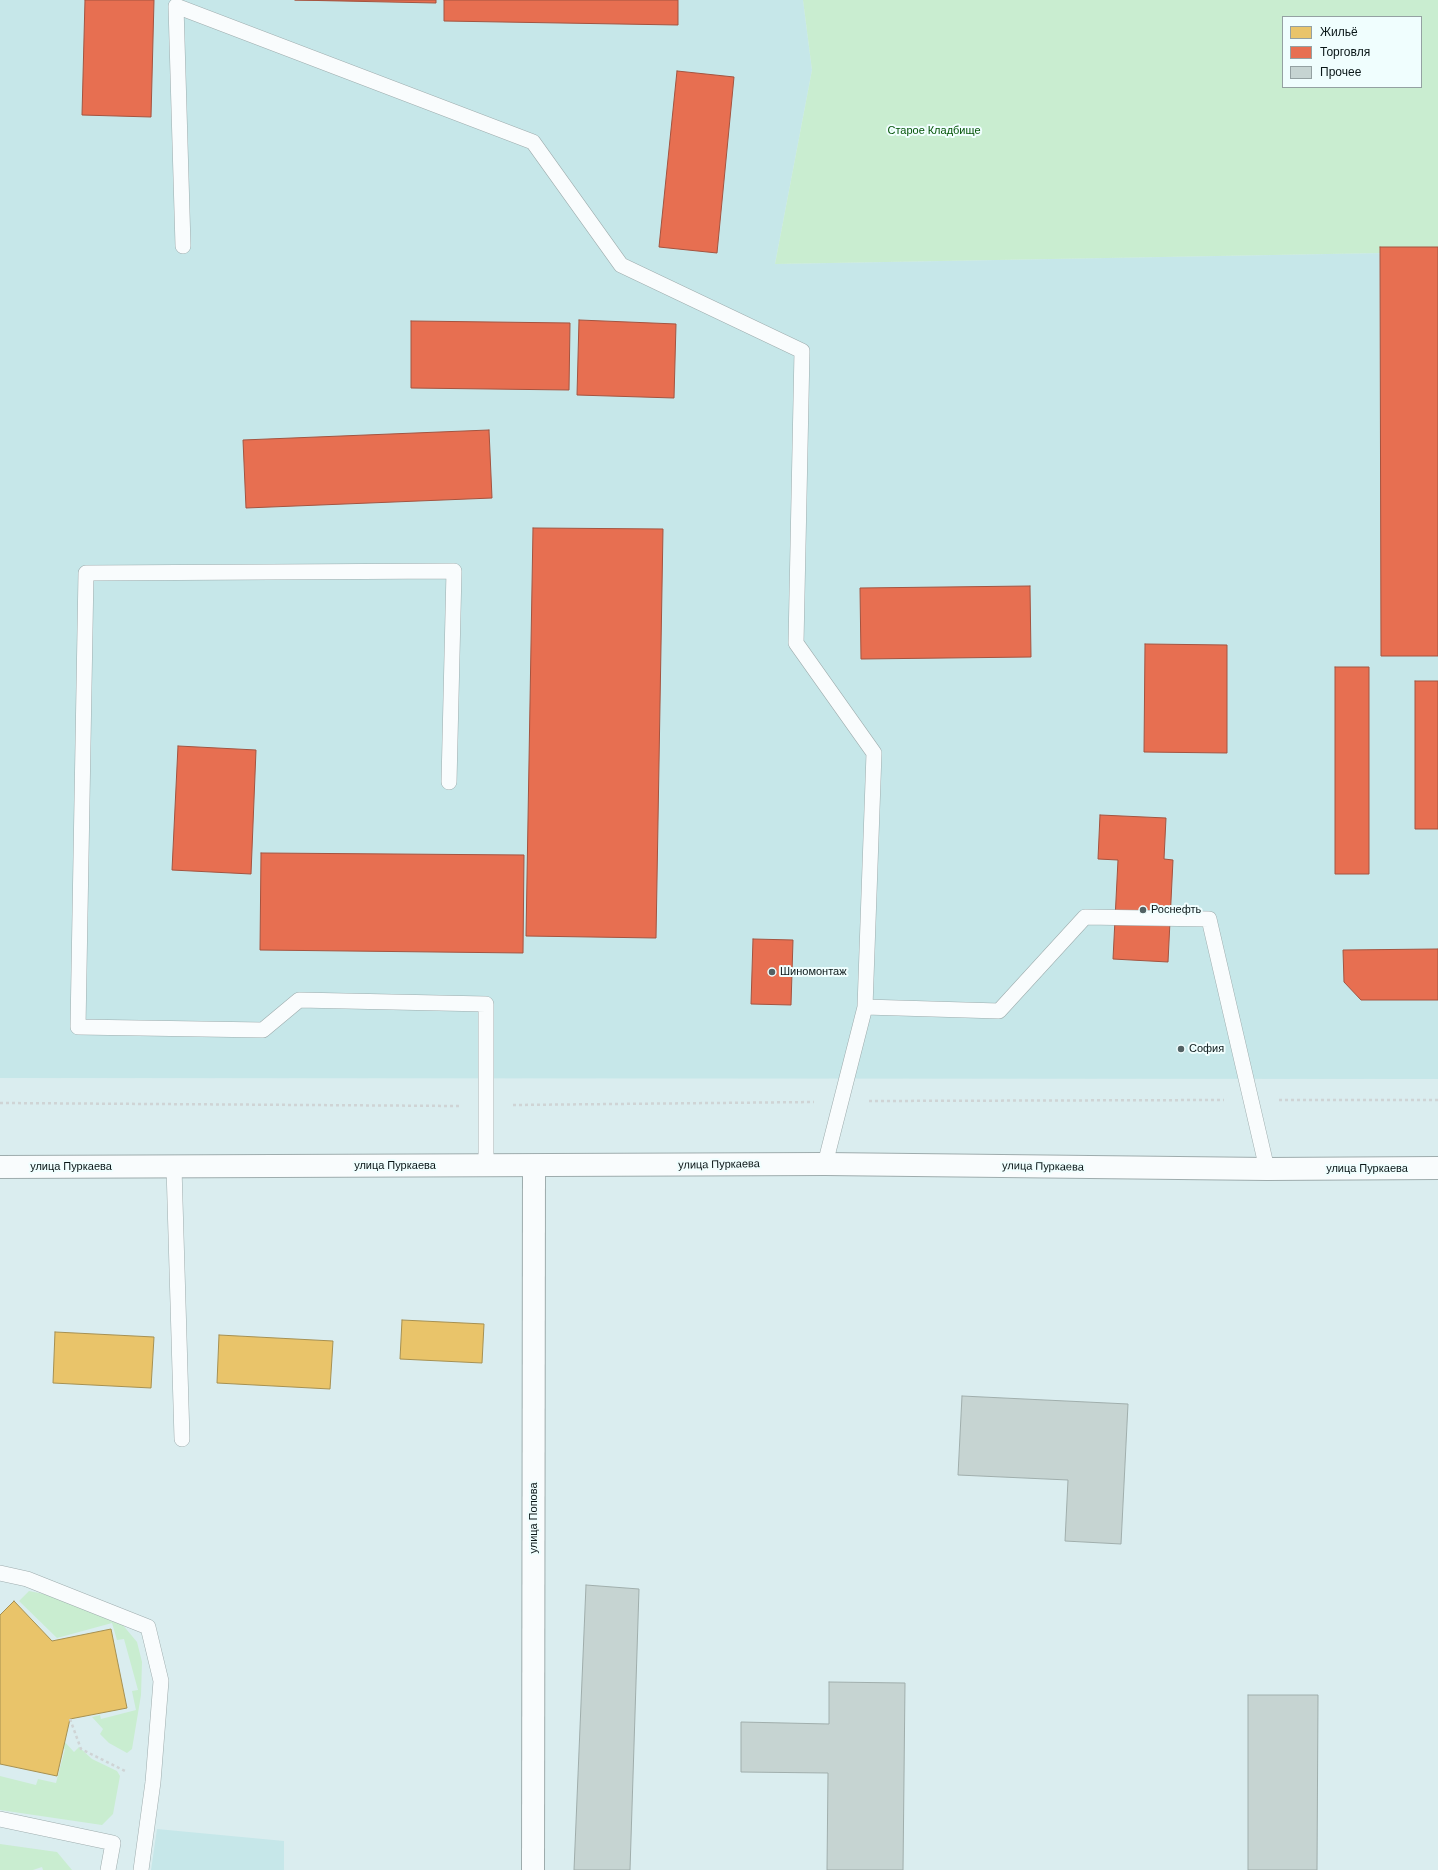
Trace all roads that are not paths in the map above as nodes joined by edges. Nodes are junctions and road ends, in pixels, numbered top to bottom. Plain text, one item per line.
1 (183, 246) dead end
2 (449, 782) dead end
3 (865, 1007) junction
4 (825, 1164) junction
5 (486, 1166) junction
6 (534, 1166) junction
7 (0, 1167) edge
8 (174, 1167) junction
9 (1438, 1168) edge
10 (1266, 1169) junction
11 (182, 1439) dead end
12 (0, 1573) edge
13 (0, 1819) edge
14 (108, 1870) edge
15 (141, 1870) edge
16 (533, 1870) edge

1 - 3 lane
2 - 5 lane
3 - 4 lane
3 - 10 lane
4 - 6 main road, улица Пуркаева
4 - 10 main road, улица Пуркаева
5 - 6 main road, улица Пуркаева
5 - 8 main road, улица Пуркаева
6 - 16 main road, улица Попова
7 - 8 main road, улица Пуркаева
8 - 11 lane
9 - 10 main road, улица Пуркаева
12 - 15 lane
13 - 14 lane

